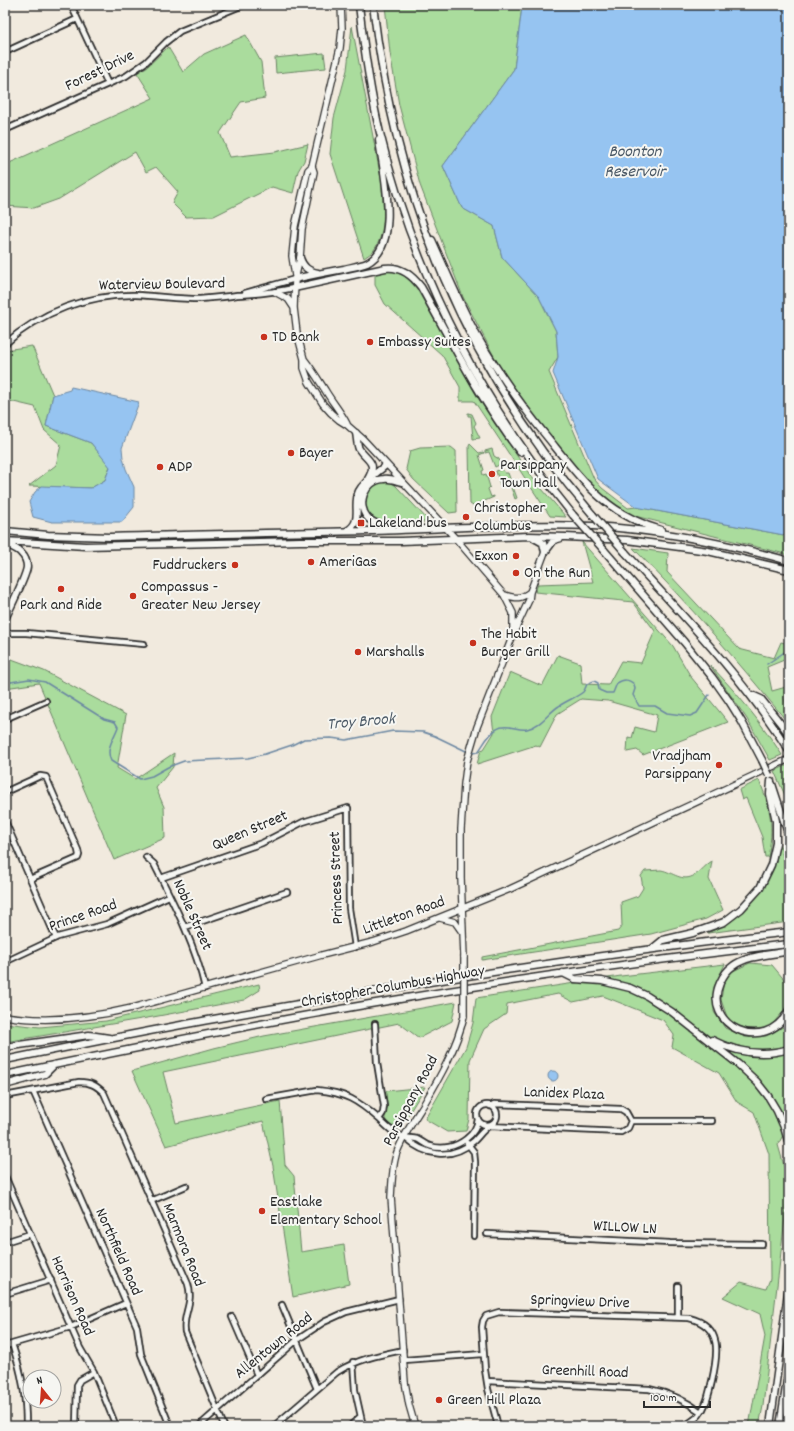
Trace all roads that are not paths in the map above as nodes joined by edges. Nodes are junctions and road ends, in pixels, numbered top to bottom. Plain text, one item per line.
1 (71, 5) edge
2 (243, 5) edge
3 (341, 5) edge
4 (359, 5) edge
5 (373, 5) edge
6 (77, 19) junction
7 (5, 52) edge
8 (108, 84) junction
9 (372, 95) junction
10 (5, 130) edge
11 (312, 166) junction
12 (416, 208) junction
13 (300, 258) junction
14 (321, 273) junction
15 (295, 279) junction
16 (294, 288) junction
17 (275, 292) junction
18 (237, 295) junction
19 (294, 308) junction
20 (5, 344) edge
21 (304, 359) junction
22 (347, 424) junction
23 (356, 433) junction
24 (386, 465) junction
25 (402, 482) junction
26 (363, 486) junction
27 (573, 515) junction
28 (446, 528) junction
29 (406, 529) junction
30 (5, 531) edge
31 (347, 531) junction
32 (529, 536) junction
33 (566, 537) junction
34 (691, 538) junction
35 (457, 540) junction
36 (5, 543) edge
37 (545, 552) junction
38 (789, 561) edge
39 (789, 570) edge
40 (530, 592) junction
41 (504, 595) junction
42 (5, 619) edge
43 (5, 632) edge
44 (513, 635) junction
45 (144, 644) dead end
46 (750, 694) junction
47 (46, 701) dead end
48 (5, 719) edge
49 (789, 734) edge
50 (789, 751) edge
51 (789, 760) edge
52 (770, 778) junction
53 (5, 792) edge
54 (348, 808) joint
55 (5, 821) edge
56 (789, 836) edge
57 (146, 858) dead end
58 (161, 878) junction
59 (30, 879) junction
60 (287, 892) dead end
61 (169, 896) junction
62 (462, 909) junction
63 (440, 918) junction
64 (184, 928) junction
65 (789, 932) edge
66 (463, 933) junction
67 (56, 938) junction
68 (789, 944) edge
69 (355, 947) junction
70 (652, 949) junction
71 (789, 951) edge
72 (5, 962) edge
73 (562, 973) junction
74 (206, 988) junction
75 (789, 1010) edge
76 (5, 1016) edge
77 (375, 1024) dead end
78 (694, 1029) junction
79 (115, 1038) junction
80 (5, 1047) edge
81 (789, 1049) edge
82 (5, 1060) edge
83 (54, 1065) junction
84 (5, 1075) edge
85 (5, 1085) edge
86 (33, 1091) junction
87 (5, 1096) edge
88 (266, 1099) dead end
89 (490, 1106) junction
90 (379, 1119) junction
91 (478, 1119) junction
92 (712, 1120) dead end
93 (630, 1121) junction
94 (489, 1126) junction
95 (404, 1137) junction
96 (464, 1141) junction
97 (789, 1144) edge
98 (469, 1145) junction
99 (5, 1176) edge
100 (186, 1186) dead end
101 (10, 1188) junction
102 (5, 1190) edge
103 (151, 1201) junction
104 (30, 1234) junction
105 (488, 1234) dead end
106 (474, 1236) dead end
107 (5, 1242) edge
108 (762, 1244) dead end
109 (51, 1280) junction
110 (789, 1285) edge
111 (678, 1286) dead end
112 (5, 1294) edge
113 (399, 1299) junction
114 (126, 1303) junction
115 (282, 1304) dead end
116 (232, 1316) dead end
117 (678, 1317) junction
118 (71, 1327) junction
119 (296, 1340) junction
120 (12, 1344) junction
121 (5, 1346) edge
122 (403, 1350) junction
123 (483, 1354) junction
124 (404, 1360) junction
125 (353, 1362) junction
126 (789, 1368) edge
127 (94, 1372) junction
128 (257, 1375) junction
129 (487, 1381) junction
130 (317, 1389) junction
131 (217, 1410) junction
132 (701, 1412) junction
133 (360, 1417) junction
134 (26, 1426) edge
135 (76, 1426) edge
136 (116, 1426) edge
137 (170, 1426) edge
138 (199, 1426) edge
139 (224, 1426) edge
140 (274, 1426) edge
141 (350, 1426) edge
142 (363, 1426) edge
143 (415, 1426) edge
144 (498, 1426) edge
145 (684, 1426) edge
146 (770, 1426) edge
147 (780, 1426) edge

1 - 6 street
2 - 8 street, Forest Drive
3 - 11 main road
4 - 9 highway
5 - 12 highway
6 - 7 street
6 - 8 street
8 - 10 street, Forest Drive
9 - 14 highway
9 - 27 highway
11 - 13 main road
11 - 15 main road
12 - 34 highway
12 - 46 highway, bridge
13 - 14 highway
13 - 15 main road
14 - 15 highway
15 - 16 main road
15 - 18 street, Waterview Boulevard
16 - 17 street, Waterview Boulevard
16 - 19 main road
16 - 27 highway
17 - 18 street, Waterview Boulevard
17 - 19 main road
18 - 20 street, Waterview Boulevard
19 - 21 main road
21 - 22 main road
21 - 22 main road
22 - 23 main road
23 - 24 main road
23 - 26 highway
24 - 25 main road
24 - 26 highway
25 - 28 main road
25 - 29 highway
26 - 31 highway
27 - 52 highway, bridge
28 - 29 highway
28 - 34 highway
28 - 35 main road
29 - 31 highway
30 - 31 highway
32 - 33 highway
32 - 35 highway
32 - 37 highway
33 - 37 highway
33 - 39 highway
34 - 38 highway
35 - 36 highway
35 - 41 main road
36 - 42 highway
37 - 40 main road, Parsippany Road
40 - 41 main road
40 - 44 main road, Parsippany Road
41 - 44 main road
43 - 45 street
44 - 62 main road, Parsippany Road
46 - 49 highway
46 - 50 highway
47 - 48 street
51 - 62 main road, Littleton Road
52 - 56 highway
52 - 70 highway
53 - 59 street
54 - 58 street, Queen Street
54 - 69 street, Princess Street
55 - 59 street
57 - 58 street, Noble Street
58 - 61 street, Noble Street
59 - 67 street
60 - 64 street
61 - 64 street, Noble Street
61 - 67 street, Prince Road
62 - 63 main road, Littleton Road
62 - 66 main road, Parsippany Road
63 - 66 main road
63 - 69 main road, Littleton Road
64 - 74 street, Noble Street
65 - 70 highway, Christopher Columbus Highway
66 - 95 main road, Parsippany Road, bridge
67 - 72 street, Prince Road
68 - 73 highway, Christopher Columbus Highway
69 - 74 main road, Littleton Road
70 - 79 highway, Christopher Columbus Highway
71 - 75 highway
73 - 78 highway
73 - 83 highway, Christopher Columbus Highway
74 - 76 main road, Littleton Road
77 - 90 street
78 - 81 highway
78 - 97 highway
79 - 80 highway
79 - 82 highway, Christopher Columbus Highway
83 - 84 highway, Christopher Columbus Highway
83 - 85 highway
86 - 87 street
86 - 103 street, Marmora Road
86 - 114 street, Northfield Road
88 - 90 street
89 - 91 street
89 - 93 street, Lanidex Plaza
89 - 94 street
90 - 95 street
91 - 94 street
91 - 96 street
92 - 93 street
93 - 94 street
94 - 98 street
95 - 96 street
95 - 98 street
95 - 113 main road, Parsippany Road
96 - 98 street
98 - 106 street
99 - 101 street, Harrison Road
100 - 103 street
101 - 102 street
101 - 104 street, Harrison Road
103 - 131 street, Marmora Road
104 - 107 street
104 - 109 street, Harrison Road
105 - 108 street, WILLOW LN
109 - 112 street
109 - 118 street, Harrison Road
110 - 146 highway
111 - 117 street
113 - 119 street, Allentown Road
113 - 122 main road, Parsippany Road
114 - 118 street
114 - 137 street, Northfield Road
115 - 119 street
116 - 128 street
117 - 123 street, Springview Drive
117 - 132 street, Springview Drive
118 - 120 street
118 - 127 street, Harrison Road
119 - 128 street, Allentown Road
119 - 130 street
120 - 121 street
120 - 134 street
122 - 124 main road, Parsippany Road
122 - 125 street
123 - 124 street
123 - 129 street
124 - 143 main road, Parsippany Road
125 - 130 street
125 - 133 street
126 - 147 highway
127 - 135 street
127 - 136 street, Harrison Road
128 - 131 street, Allentown Road
129 - 132 street, Greenhill Road
129 - 144 street
130 - 140 street
131 - 138 street, Allentown Road
131 - 139 street, Marmora Road
132 - 145 street
133 - 141 street
133 - 142 street

